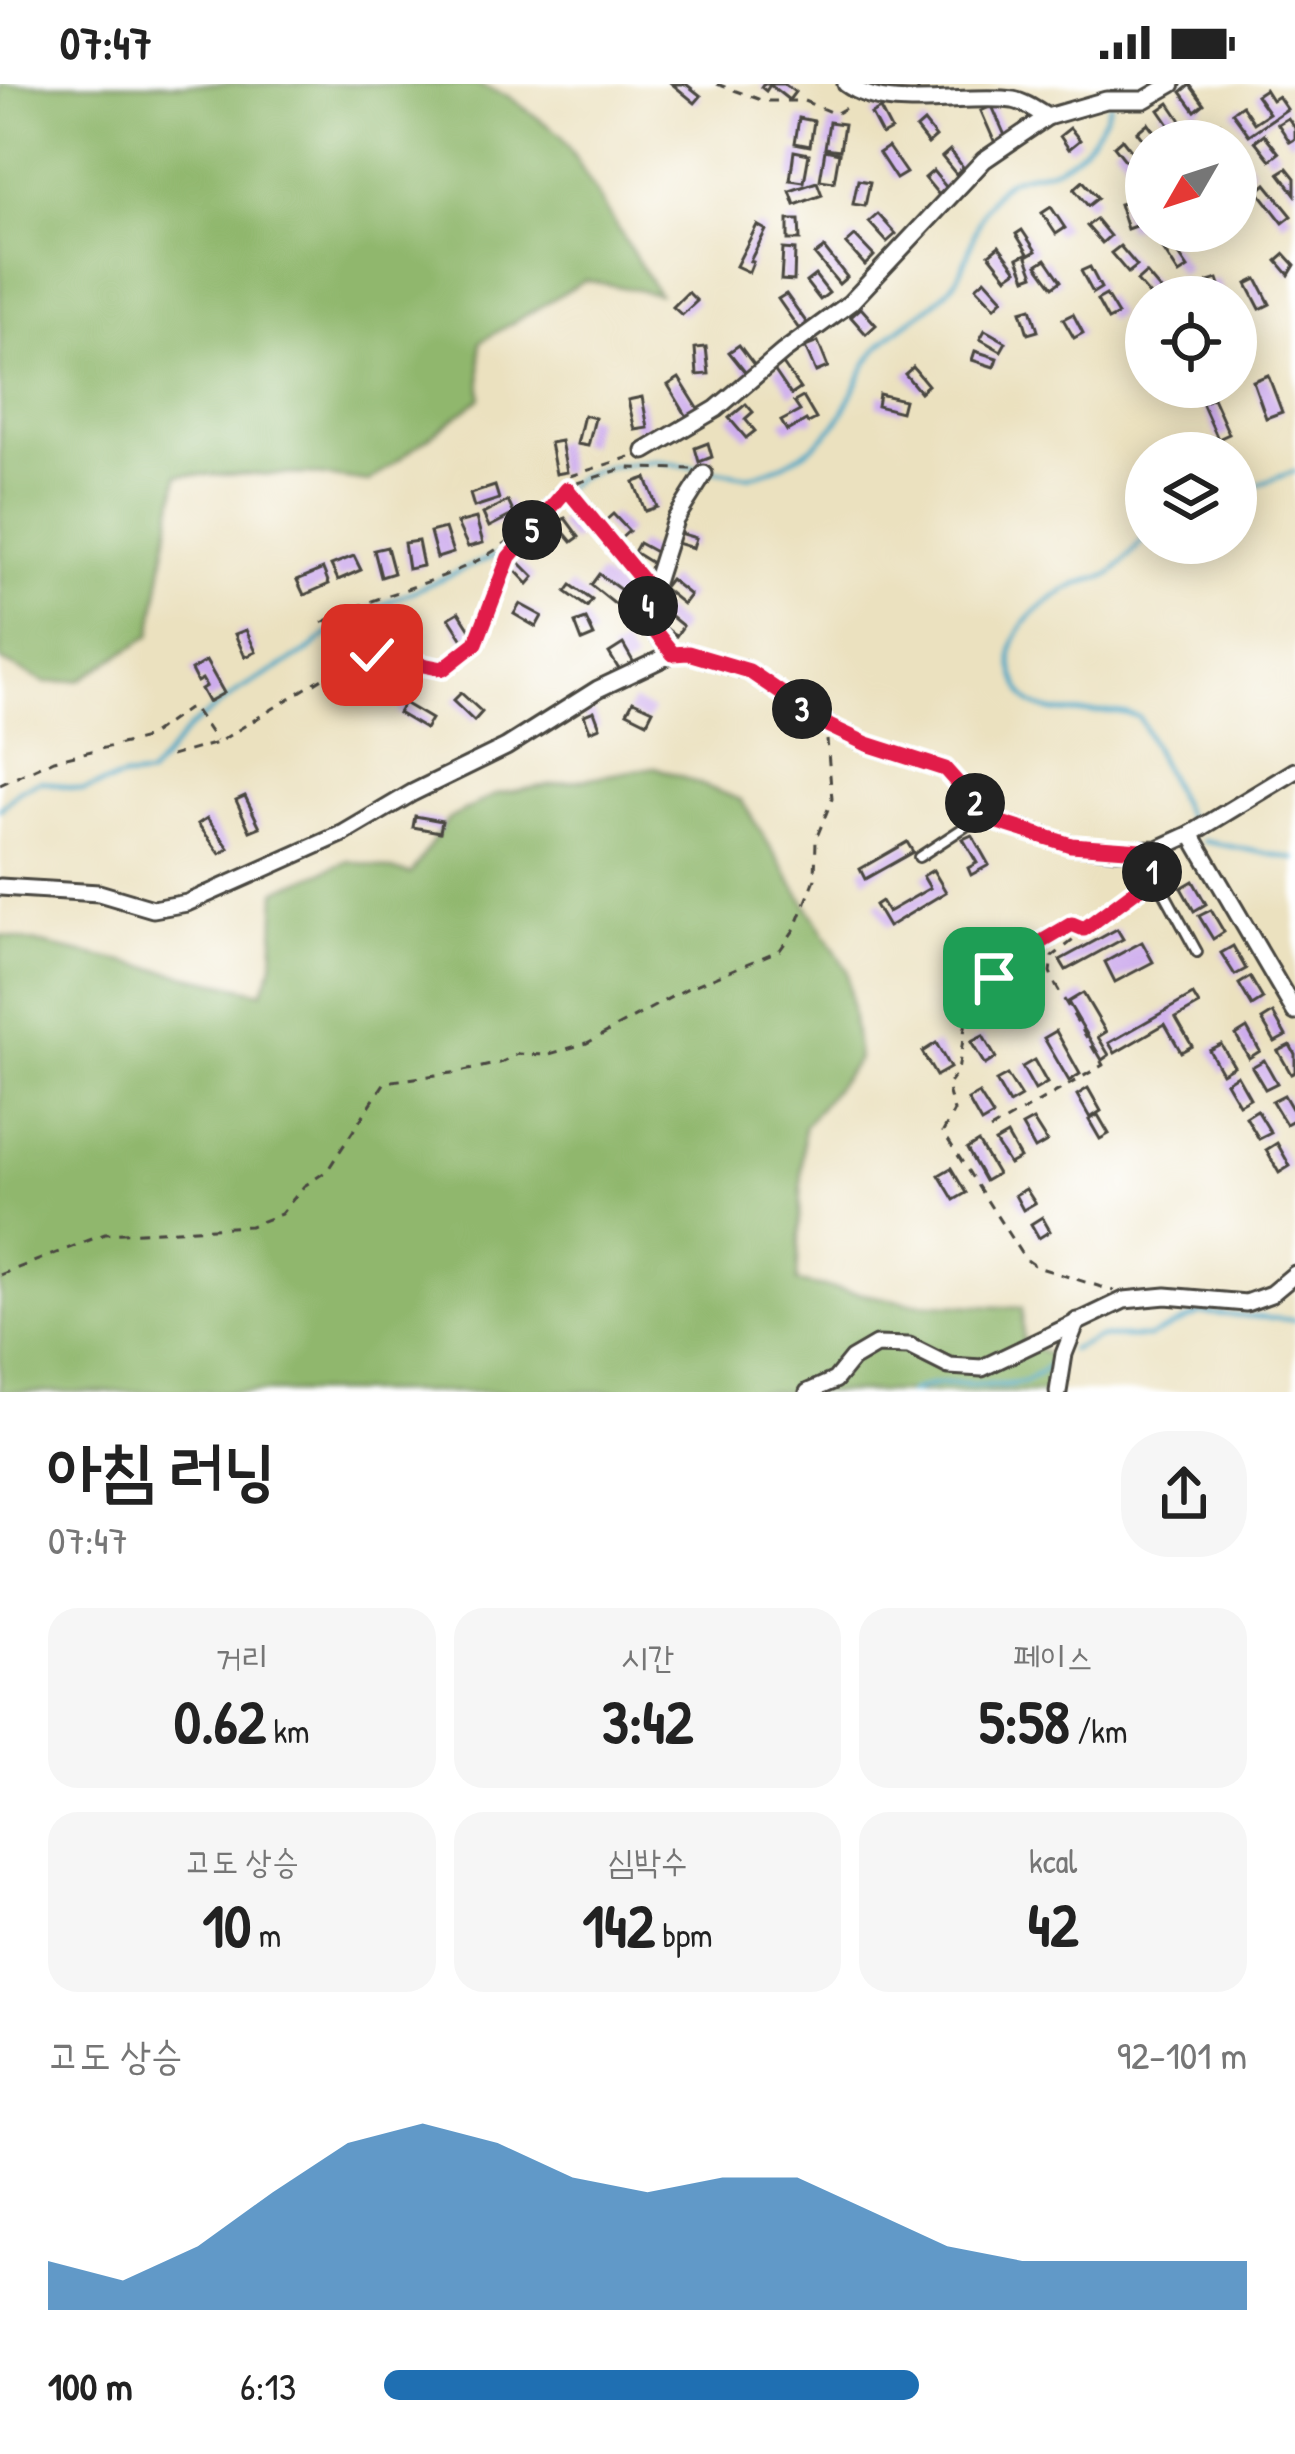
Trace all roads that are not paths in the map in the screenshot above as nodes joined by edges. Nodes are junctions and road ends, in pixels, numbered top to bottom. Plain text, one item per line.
1 (846, 84) edge
2 (1172, 84) edge
3 (1019, 92) edge
4 (1047, 117) junction
5 (645, 451) road end
6 (704, 474) road end
7 (564, 483) road end
8 (652, 592) junction
9 (673, 654) junction
10 (1295, 771) edge
11 (985, 814) junction
12 (1191, 834) junction
13 (1141, 850) junction
14 (919, 856) dead end
15 (0, 887) edge
16 (1197, 952) dead end
17 (1295, 1012) edge
18 (1295, 1274) edge
19 (1077, 1321) junction
20 (808, 1392) edge
21 (1058, 1392) edge

1 - 3 street
2 - 4 street
3 - 4 street
4 - 5 street
6 - 8 street
7 - 8 street
8 - 9 street
9 - 11 street
9 - 15 street
10 - 12 street
11 - 13 street
11 - 14 lane
12 - 13 street
12 - 17 street
13 - 16 lane
18 - 19 street
19 - 20 street
19 - 21 street

